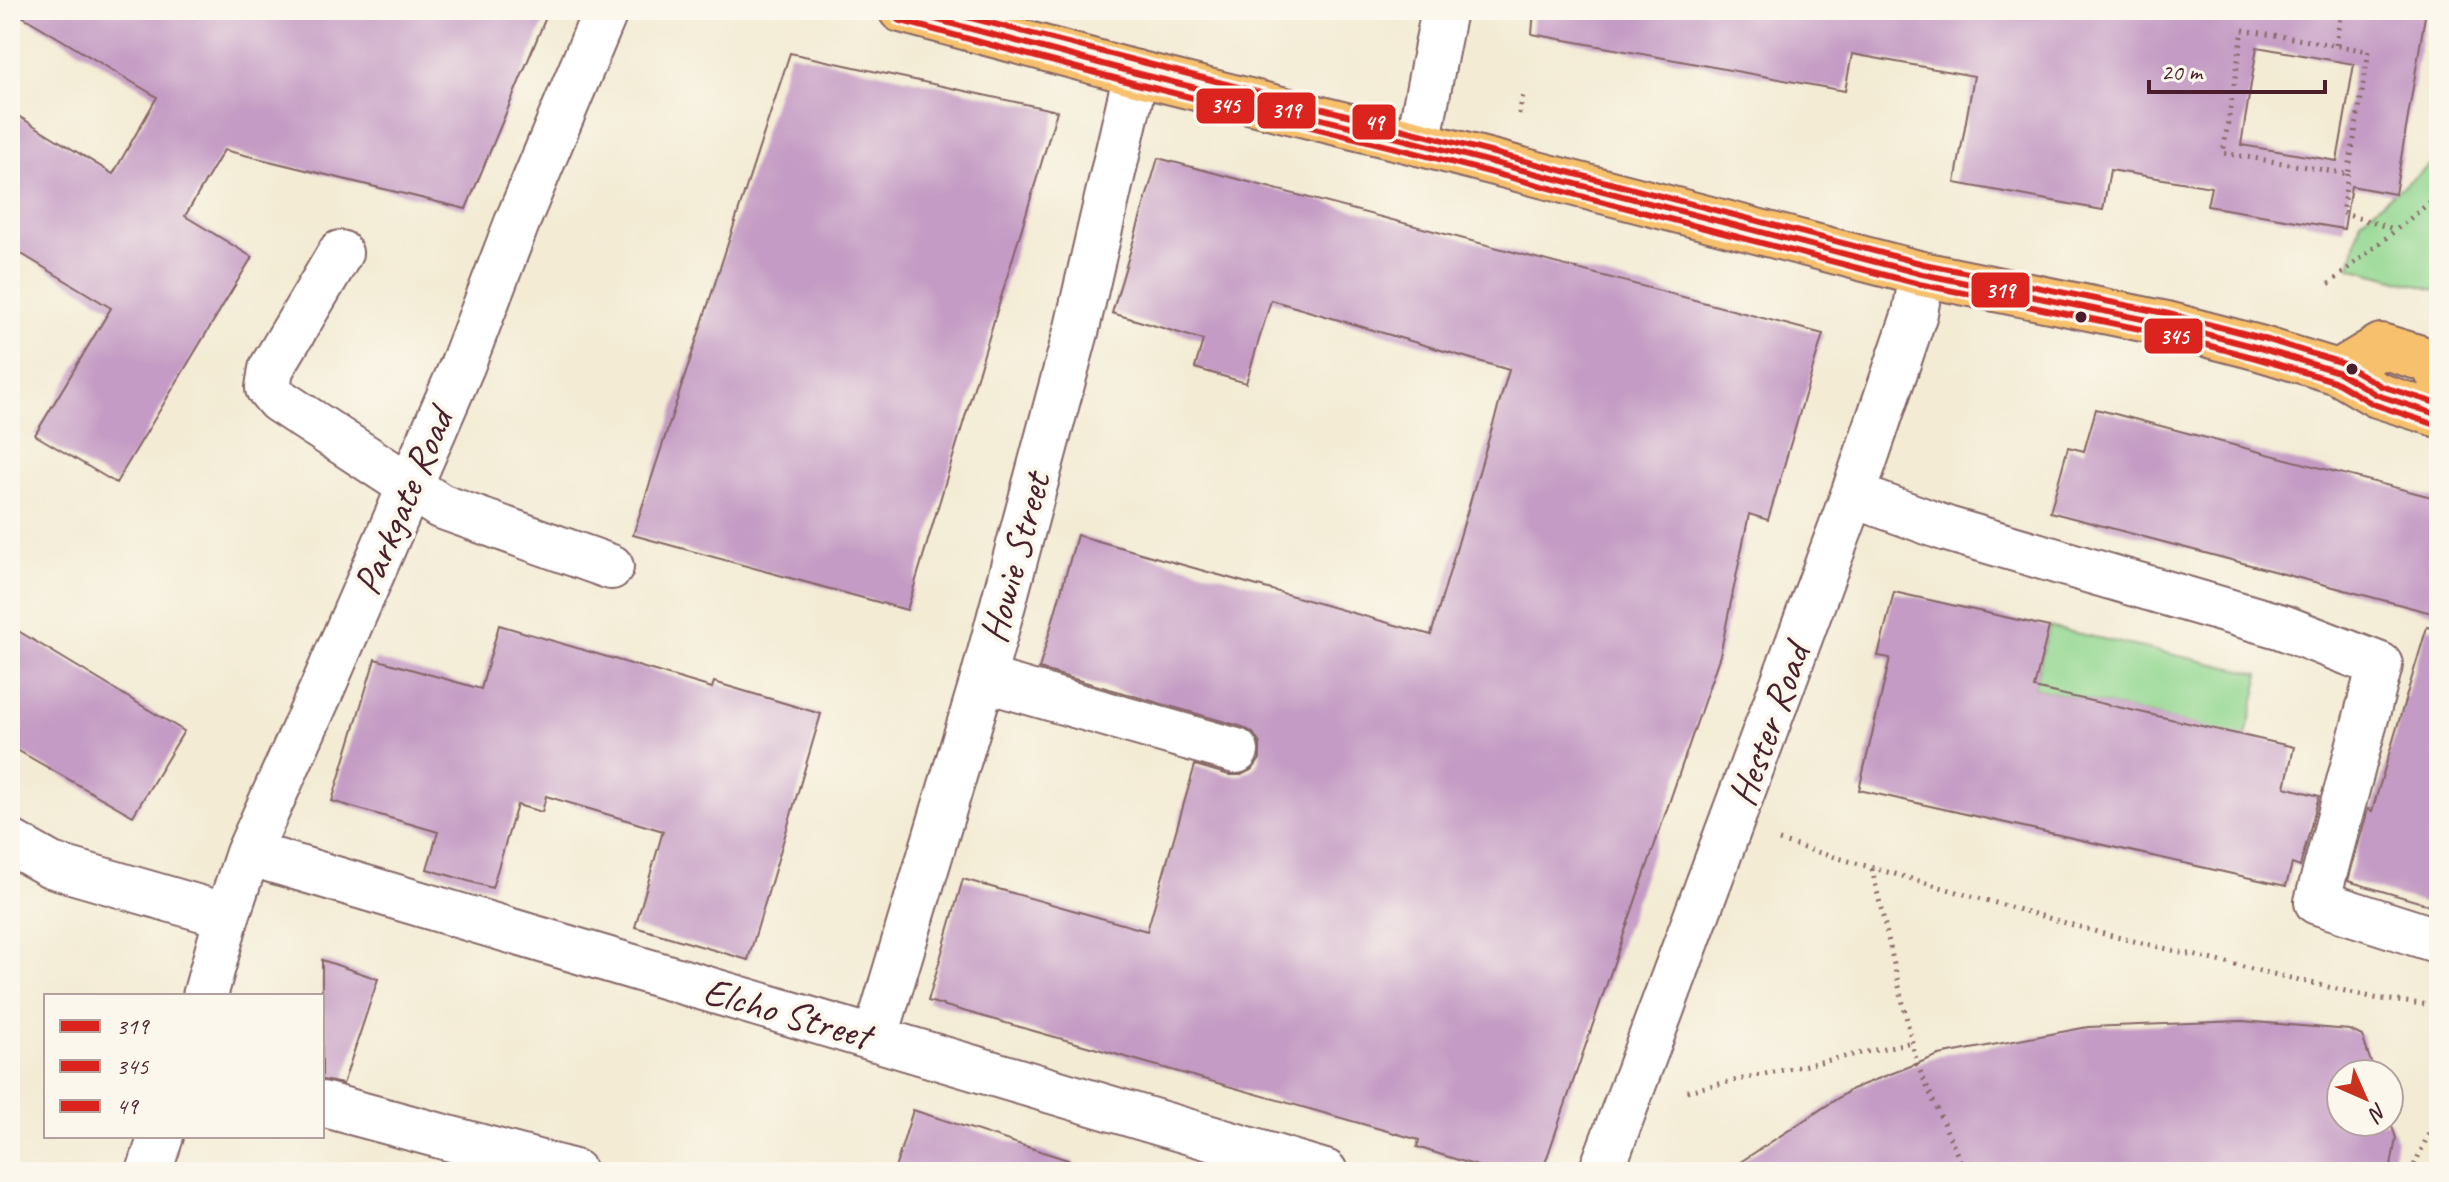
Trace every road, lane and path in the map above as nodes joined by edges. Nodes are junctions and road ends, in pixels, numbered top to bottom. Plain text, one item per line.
1 (606, 10) edge
2 (901, 10) edge
3 (1444, 10) edge
4 (2341, 10) edge
5 (2336, 45) junction
6 (1136, 73) junction
7 (1523, 95) dead end
8 (1516, 123) dead end
9 (1418, 143) junction
10 (2348, 174) junction
11 (2439, 195) edge
12 (2395, 230) junction
13 (340, 253) dead end
14 (1922, 274) junction
15 (2329, 284) dead end
16 (2338, 372) junction
17 (2439, 376) edge
18 (2439, 415) edge
19 (410, 484) junction
20 (1853, 495) junction
21 (611, 567) dead end
22 (983, 679) junction
23 (1236, 751) dead end
24 (1732, 827) junction
25 (10, 842) edge
26 (248, 853) junction
27 (1872, 869) junction
28 (227, 916) junction
29 (2439, 941) edge
30 (206, 994) edge
31 (2439, 1006) edge
32 (875, 1039) junction
33 (1912, 1042) junction
34 (324, 1105) edge
35 (1627, 1105) junction
36 (2439, 1112) edge
37 (160, 1138) edge
38 (149, 1172) edge
39 (574, 1172) edge
40 (1325, 1172) edge
41 (1601, 1172) edge
42 (1965, 1172) edge
43 (2411, 1172) edge

1 - 19 street, Parkgate Road
2 - 6 highway
3 - 9 street
4 - 5 path
5 - 10 path
5 - 10 path
6 - 9 highway
6 - 22 street, Howie Street
7 - 8 path
9 - 14 highway
10 - 12 path
11 - 12 path
12 - 15 path
13 - 19 street
14 - 16 highway
14 - 20 street, Hester Road
16 - 17 highway
16 - 18 highway
19 - 21 street
19 - 26 street, Parkgate Road
20 - 24 street, Hester Road
20 - 29 street
22 - 23 street
22 - 32 street, Howie Street
24 - 27 path
24 - 35 street, Hester Road
25 - 28 street
26 - 28 street, Parkgate Road
26 - 32 street, Elcho Street
27 - 31 path
27 - 33 path
28 - 30 street, Parkgate Road
32 - 40 street, Elcho Street
33 - 35 path
33 - 42 path
34 - 39 street
35 - 41 street, Hester Road
36 - 43 path
37 - 38 street

